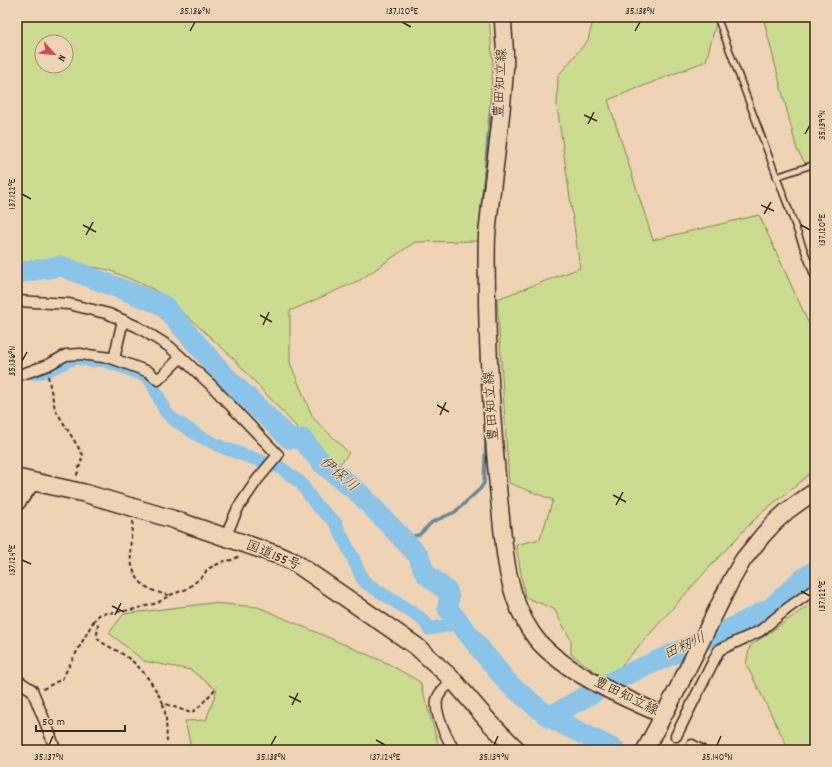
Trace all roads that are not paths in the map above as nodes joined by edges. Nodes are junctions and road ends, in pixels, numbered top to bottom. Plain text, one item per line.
1 (503, 17) edge
2 (717, 17) edge
3 (815, 164) edge
4 (776, 177) junction
5 (815, 279) edge
6 (17, 302) edge
7 (123, 320) junction
8 (181, 357) junction
9 (114, 359) junction
10 (17, 376) edge
11 (24, 480) edge
12 (815, 491) edge
13 (17, 502) edge
14 (225, 537) junction
15 (815, 589) edge
16 (17, 680) edge
17 (453, 680) junction
18 (663, 715) junction
19 (676, 736) dead end
20 (692, 744) dead end
21 (55, 750) edge
22 (454, 750) edge
23 (517, 750) edge
24 (645, 750) edge
25 (701, 750) edge

1 - 18 main road, 豊田知立線
2 - 4 lane
3 - 4 lane
4 - 5 lane
6 - 7 street
7 - 8 street
7 - 9 street
8 - 9 street
8 - 14 street
9 - 10 street
11 - 13 main road
11 - 14 highway, 国道155号
12 - 18 main road
14 - 17 highway, 国道155号
15 - 19 street
16 - 21 street
17 - 22 street
17 - 23 highway, 国道155号
18 - 24 main road
20 - 25 street

